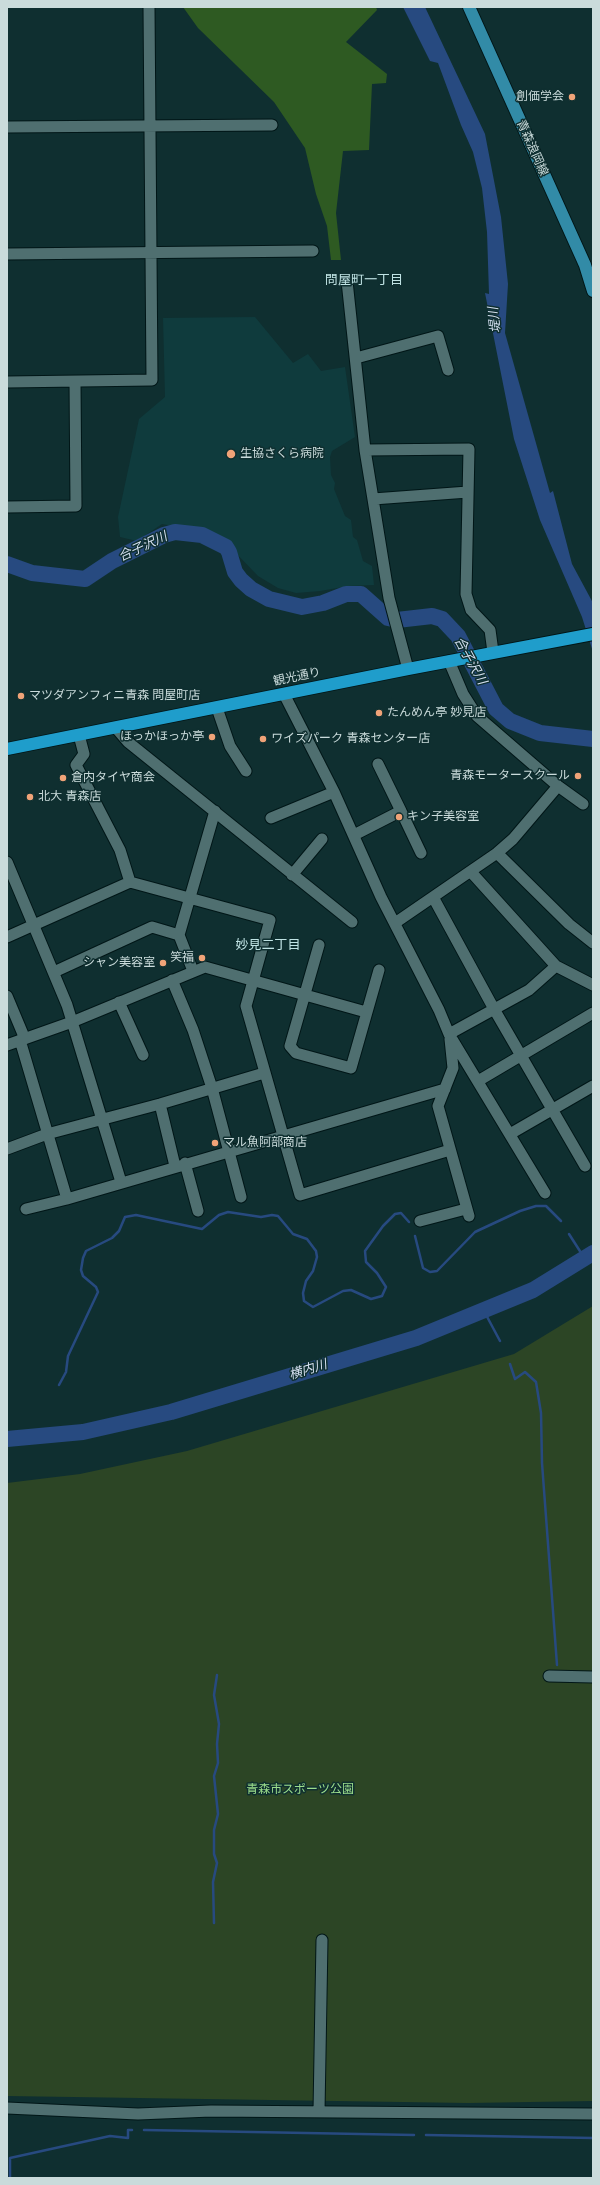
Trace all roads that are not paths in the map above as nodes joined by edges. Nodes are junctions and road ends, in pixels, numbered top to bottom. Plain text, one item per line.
1 (149, 7) edge
2 (468, 7) edge
3 (272, 125) dead end
4 (149, 126) junction
5 (7, 127) edge
6 (313, 251) dead end
7 (150, 253) junction
8 (7, 254) edge
9 (589, 264) edge
10 (346, 281) dead end
11 (593, 291) edge
12 (356, 358) junction
13 (448, 370) dead end
14 (7, 382) edge
15 (75, 382) junction
16 (365, 450) junction
17 (468, 492) junction
18 (372, 499) junction
19 (7, 507) edge
20 (593, 634) edge
21 (490, 653) junction
22 (453, 660) junction
23 (408, 668) junction
24 (284, 694) junction
25 (217, 708) junction
26 (116, 728) junction
27 (80, 735) junction
28 (7, 749) edge
29 (378, 764) dead end
30 (246, 771) dead end
31 (558, 786) junction
32 (334, 792) junction
33 (583, 804) dead end
34 (215, 811) junction
35 (401, 811) junction
36 (270, 818) dead end
37 (354, 835) junction
38 (322, 839) dead end
39 (421, 853) dead end
40 (497, 853) junction
41 (7, 862) edge
42 (471, 872) junction
43 (292, 875) junction
44 (130, 882) junction
45 (191, 897) junction
46 (434, 897) junction
47 (352, 922) dead end
48 (395, 923) junction
49 (33, 925) junction
50 (179, 935) junction
51 (7, 937) edge
52 (593, 943) edge
53 (319, 944) dead end
54 (556, 966) junction
55 (379, 970) dead end
56 (193, 971) junction
57 (54, 972) junction
58 (172, 980) junction
59 (252, 980) junction
60 (593, 985) edge
61 (306, 994) junction
62 (7, 996) edge
63 (120, 1002) junction
64 (494, 1009) junction
65 (366, 1012) junction
66 (593, 1013) edge
67 (72, 1022) junction
68 (449, 1034) junction
69 (23, 1039) junction
70 (7, 1045) edge
71 (143, 1055) dead end
72 (522, 1055) junction
73 (264, 1073) junction
74 (478, 1081) junction
75 (593, 1086) edge
76 (212, 1088) junction
77 (444, 1088) junction
78 (160, 1104) junction
79 (554, 1110) junction
80 (101, 1120) junction
81 (47, 1134) junction
82 (510, 1134) junction
83 (284, 1136) junction
84 (7, 1149) edge
85 (450, 1150) junction
86 (229, 1152) junction
87 (180, 1165) junction
88 (585, 1166) dead end
89 (121, 1182) junction
90 (545, 1193) dead end
91 (241, 1197) dead end
92 (67, 1199) junction
93 (26, 1209) dead end
94 (198, 1211) dead end
95 (420, 1221) dead end
96 (549, 1676) dead end
97 (593, 1677) edge
98 (322, 1940) dead end
99 (7, 2108) edge
100 (319, 2111) junction
101 (593, 2114) edge

1 - 4 street
2 - 9 main road, 青森浪岡線
3 - 4 street
4 - 5 street
4 - 7 street
6 - 7 street
7 - 8 street
7 - 15 street
9 - 11 main road, 青森浪岡線
10 - 12 street
12 - 13 street
12 - 16 street
14 - 15 street
15 - 19 street
16 - 17 street
16 - 18 street
17 - 18 street
17 - 21 street
18 - 23 street
20 - 21 highway, 観光通り
21 - 22 highway, 観光通り
22 - 23 highway, 観光通り
22 - 31 street
23 - 24 highway, 観光通り
24 - 25 highway, 観光通り
24 - 32 street
25 - 26 highway, 観光通り
25 - 30 street
26 - 27 highway, 観光通り
26 - 34 street
27 - 28 highway, 観光通り
27 - 44 street
29 - 35 street
31 - 33 street
31 - 40 street
32 - 36 street
32 - 37 street
34 - 43 street
34 - 45 street
35 - 37 street
35 - 39 street
37 - 48 street
38 - 43 street
40 - 42 street
40 - 52 street
41 - 49 street
42 - 46 street
42 - 54 street
43 - 47 street
44 - 45 street
44 - 49 street
45 - 50 street
45 - 59 street
46 - 48 street
46 - 64 street
48 - 68 street
49 - 51 street
49 - 57 street
50 - 56 street
50 - 57 street
53 - 61 street
54 - 60 street
54 - 64 street
55 - 65 street
56 - 58 street
56 - 59 street
57 - 67 street
58 - 63 street
58 - 76 street
59 - 61 street
59 - 73 street
61 - 65 street
61 - 65 street
62 - 69 street
63 - 67 street
63 - 71 street
64 - 68 street
64 - 72 street
66 - 72 street
67 - 69 street
67 - 80 street
68 - 74 street
68 - 77 street
69 - 70 street
69 - 81 street
72 - 74 street
72 - 79 street
73 - 76 street
73 - 83 street
74 - 82 street
75 - 79 street
76 - 78 street
76 - 86 street
77 - 83 street
77 - 85 street
78 - 80 street
78 - 87 street
79 - 82 street
79 - 88 street
80 - 81 street
80 - 89 street
81 - 84 street
81 - 92 street
82 - 90 street
83 - 85 street
83 - 86 street
85 - 95 street
86 - 87 street
86 - 91 street
87 - 89 street
87 - 94 street
89 - 92 street
92 - 93 street
96 - 97 street
98 - 100 street
99 - 100 street
100 - 101 street

